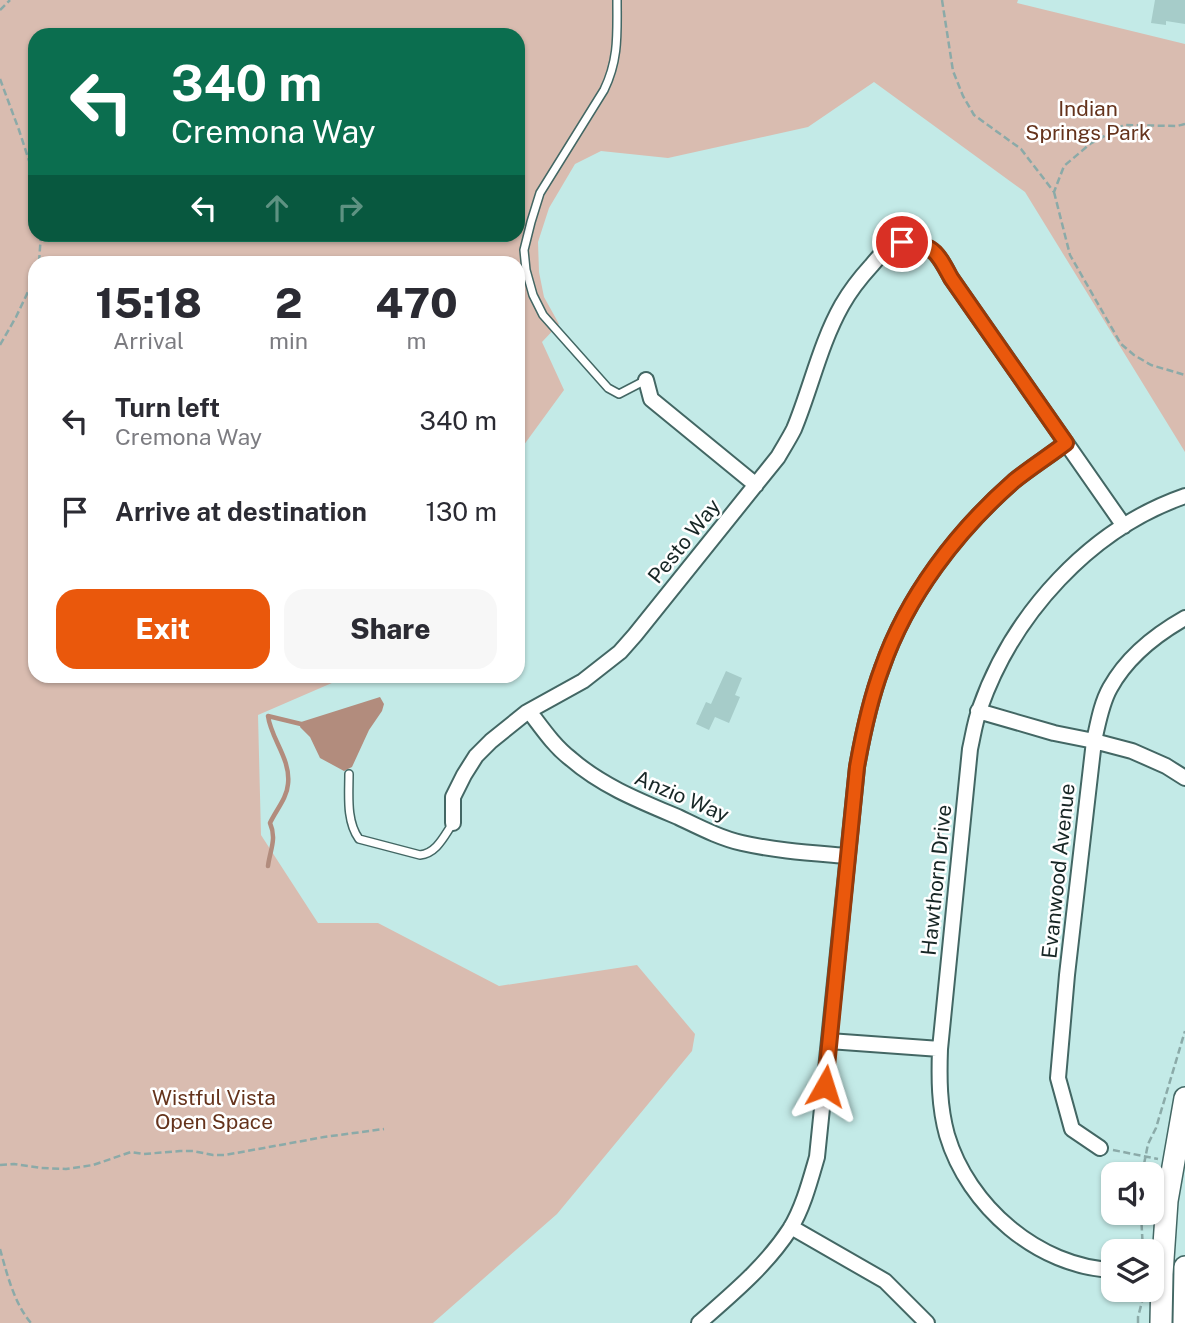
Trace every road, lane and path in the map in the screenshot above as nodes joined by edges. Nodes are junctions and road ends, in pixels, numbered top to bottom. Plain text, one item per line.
1 (10, 0) edge
2 (617, 0) edge
3 (942, 0) edge
4 (0, 10) edge
5 (0, 79) edge
6 (1185, 124) edge
7 (28, 158) edge
8 (1054, 192) junction
9 (525, 256) edge
10 (525, 260) edge
11 (28, 292) edge
12 (0, 345) edge
13 (1185, 375) edge
14 (646, 380) joint
15 (1066, 443) junction
16 (755, 485) junction
17 (1185, 496) edge
18 (1124, 526) junction
19 (1185, 618) edge
20 (529, 711) junction
21 (978, 711) junction
22 (1094, 741) junction
23 (349, 774) dead end
24 (1185, 778) edge
25 (453, 823) joint
26 (848, 856) junction
27 (1185, 1031) edge
28 (829, 1041) junction
29 (940, 1049) junction
30 (1185, 1098) edge
31 (384, 1129) dead end
32 (1100, 1148) joint
33 (1145, 1156) junction
34 (1158, 1158) dead end
35 (1144, 1162) edge
36 (0, 1165) edge
37 (791, 1227) junction
38 (1161, 1239) edge
39 (0, 1248) edge
40 (1185, 1267) edge
41 (1101, 1268) edge
42 (1164, 1274) edge
43 (1185, 1276) edge
44 (1142, 1302) edge
45 (1159, 1302) edge
46 (31, 1323) edge
47 (699, 1323) edge
48 (927, 1323) edge
49 (1138, 1323) edge
50 (1161, 1323) edge
51 (1184, 1323) edge

1 - 4 path
2 - 9 lane
3 - 8 path
5 - 7 path
6 - 8 path
8 - 13 path
10 - 14 lane
11 - 12 path
14 - 16 street
15 - 16 street, Pesto Way
15 - 18 street
15 - 26 street
16 - 20 street, Pesto Way
17 - 18 street, Hawthorn Drive
18 - 21 street, Hawthorn Drive
19 - 22 street, Evanwood Avenue
20 - 25 street, Pesto Way
20 - 26 street, Anzio Way
21 - 22 street
21 - 29 street, Hawthorn Drive
22 - 24 street
22 - 32 street, Evanwood Avenue
23 - 25 lane
26 - 28 street
27 - 33 path
28 - 29 street
28 - 37 street
29 - 41 street, Hawthorn Drive
30 - 38 main road
31 - 36 path
32 - 33 path
33 - 34 path
33 - 35 path
37 - 47 street
37 - 48 street
39 - 46 path
40 - 43 main road
42 - 43 street
43 - 51 main road
44 - 49 path
45 - 50 main road

